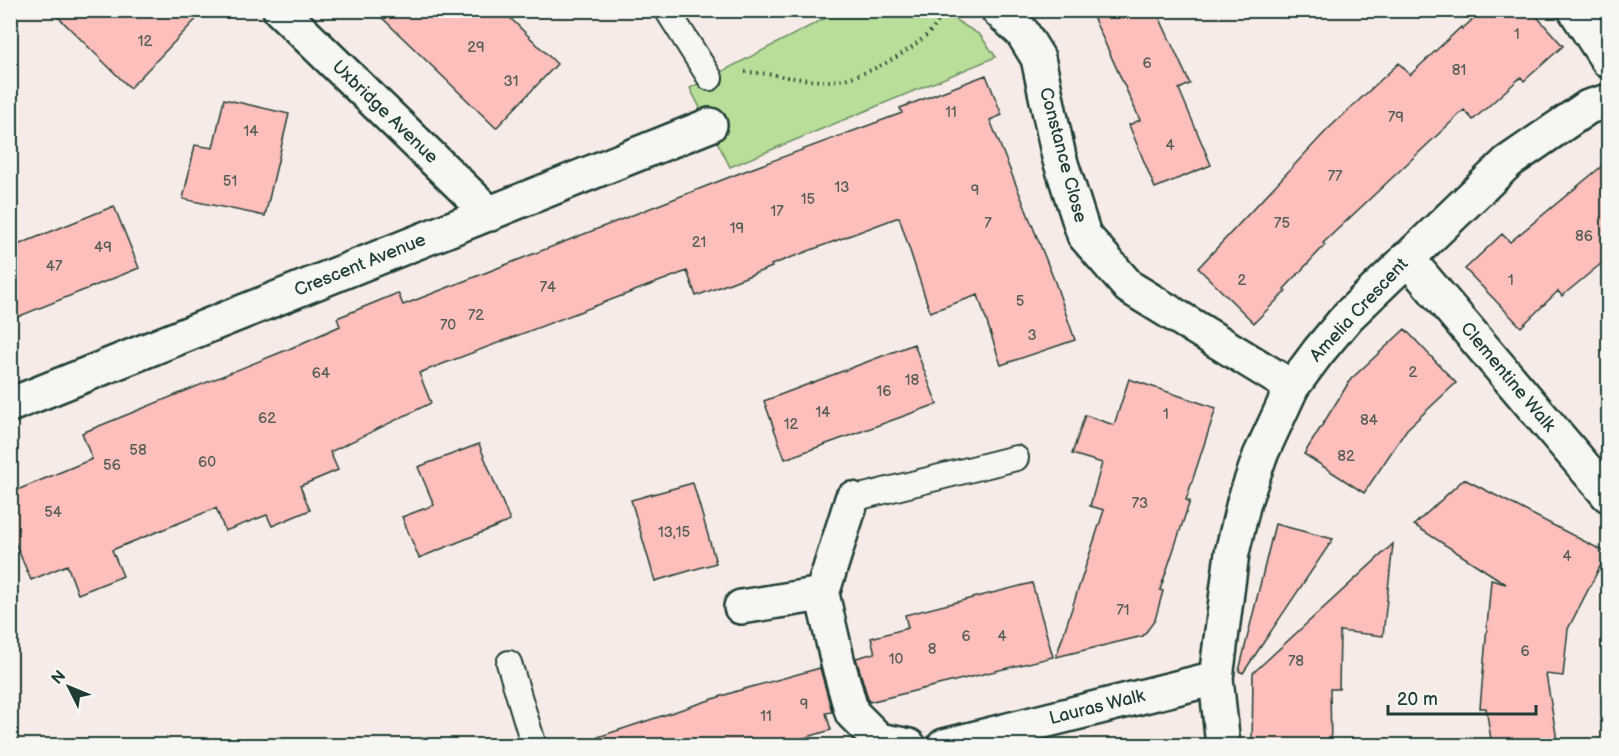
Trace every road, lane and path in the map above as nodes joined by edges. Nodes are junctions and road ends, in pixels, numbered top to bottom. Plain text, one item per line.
1 (280, 10) edge
2 (667, 10) edge
3 (945, 10) edge
4 (998, 10) edge
5 (1575, 10) edge
6 (1608, 61) edge
7 (710, 78) joint
8 (1608, 101) edge
9 (710, 125) dead end
10 (490, 214) junction
11 (1407, 258) junction
12 (1292, 387) junction
13 (10, 405) edge
14 (1016, 458) dead end
15 (1608, 495) edge
16 (852, 499) joint
17 (822, 594) junction
18 (741, 607) dead end
19 (509, 663) dead end
20 (1216, 678) junction
21 (534, 746) edge
22 (909, 746) edge
23 (944, 746) edge
24 (1223, 746) edge

1 - 10 street, Uxbridge Avenue
2 - 7 lane
3 - 7 path
4 - 12 street, Constance Close
5 - 6 street
8 - 11 street, Amelia Crescent
9 - 10 street, Crescent Avenue
10 - 13 street, Crescent Avenue
11 - 12 street, Amelia Crescent
11 - 15 street, Clementine Walk
12 - 20 street, Amelia Crescent
14 - 16 lane
16 - 17 street
17 - 18 street
17 - 22 street
19 - 21 lane
20 - 23 street, Lauras Walk
20 - 24 street, Amelia Crescent

